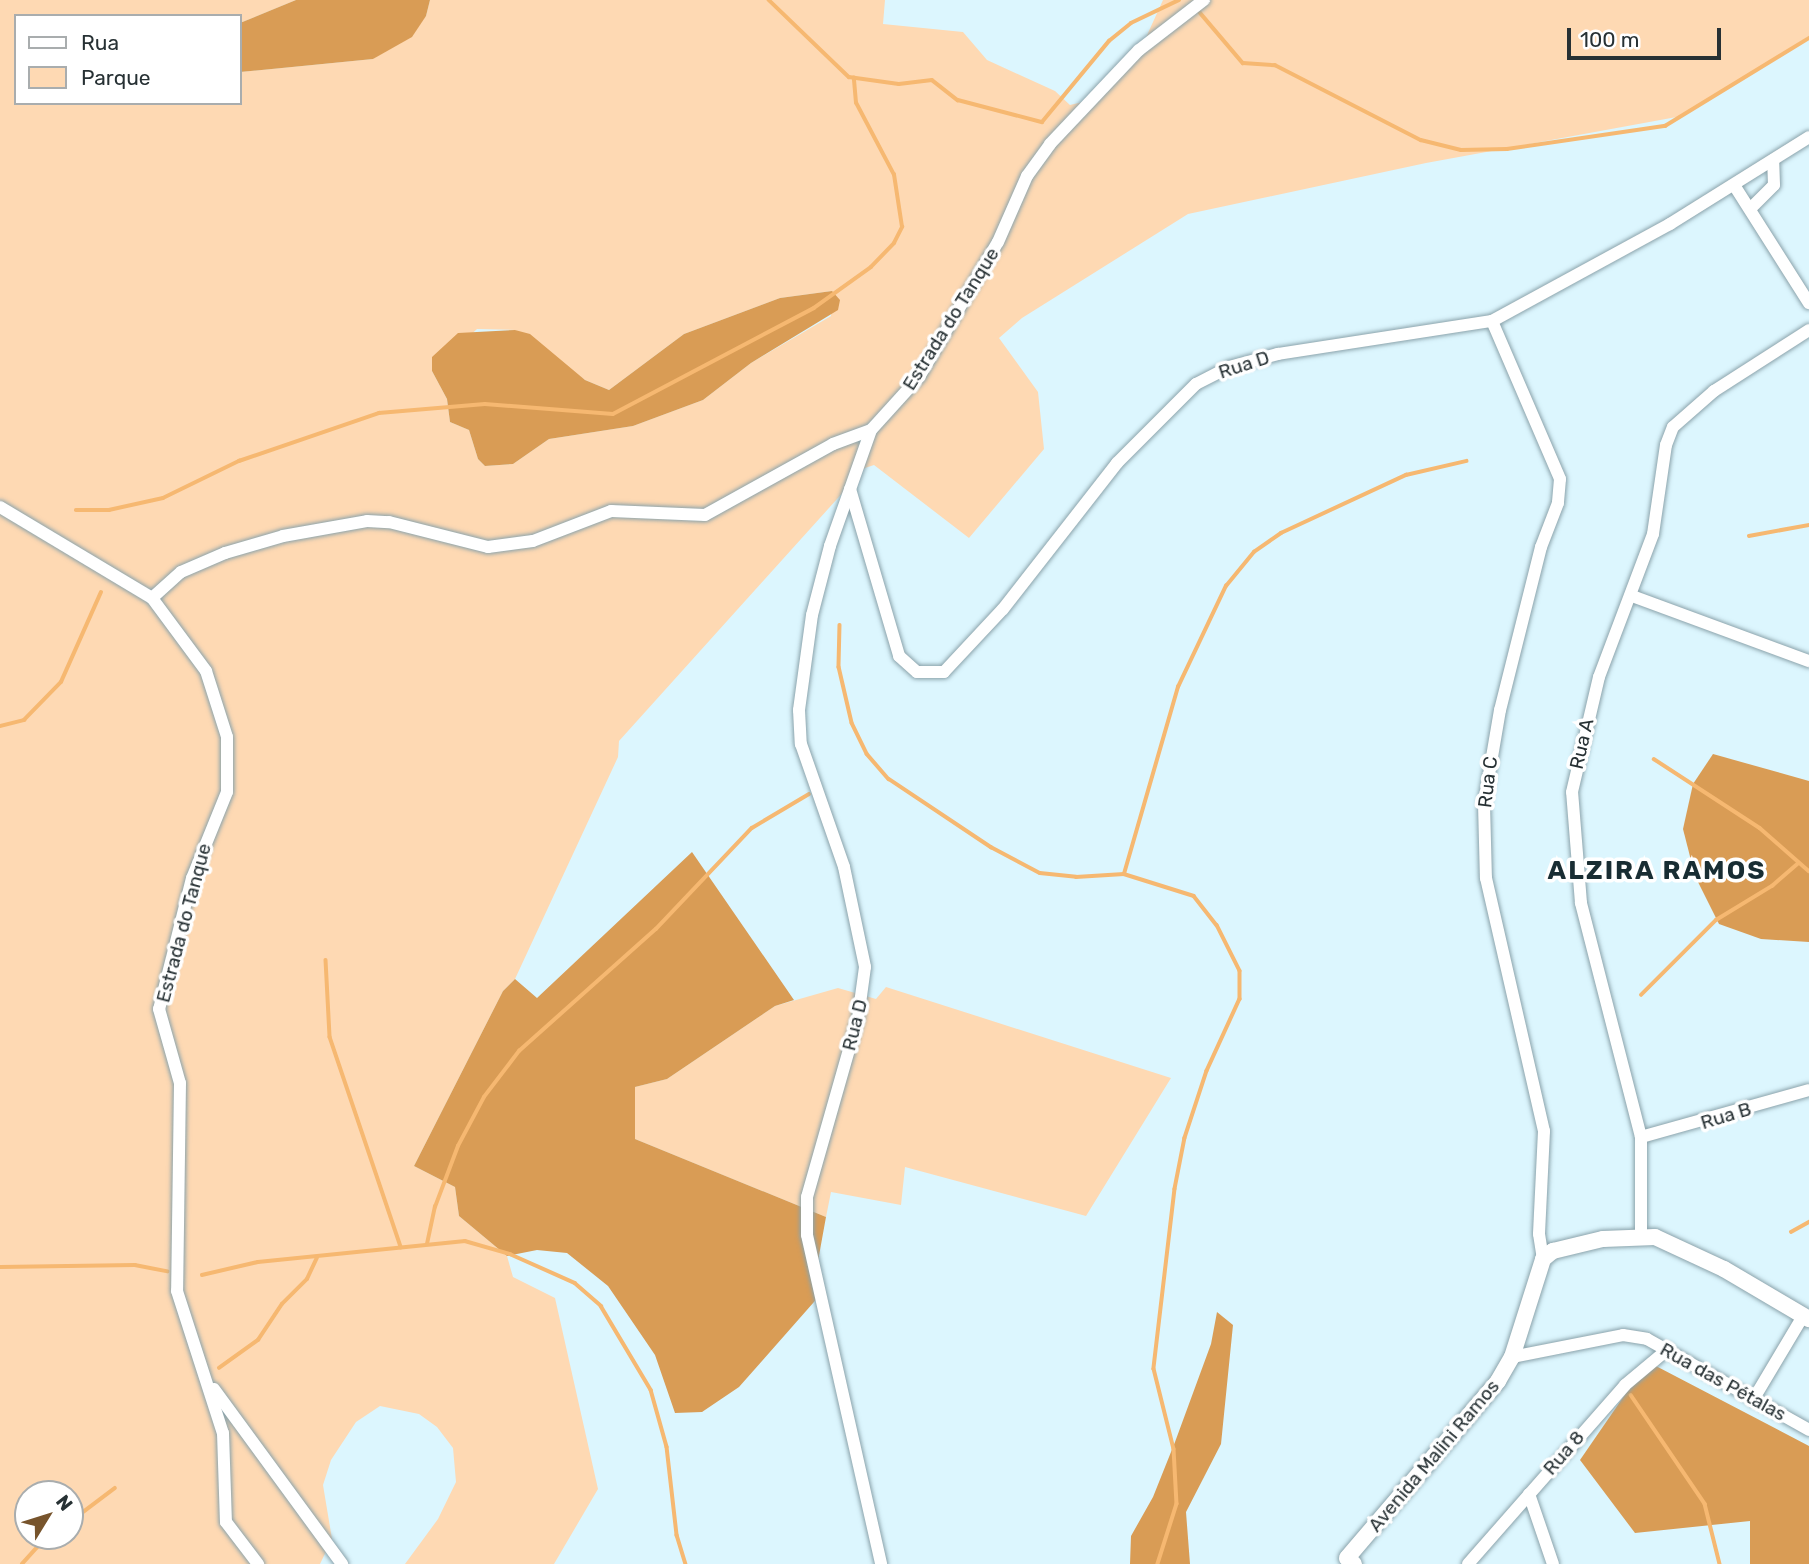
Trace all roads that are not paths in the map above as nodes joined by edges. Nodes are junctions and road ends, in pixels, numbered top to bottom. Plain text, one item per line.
1 (1204, 0) edge
2 (1809, 137) edge
3 (1773, 160) junction
4 (1734, 185) junction
5 (1750, 209) junction
6 (1809, 303) edge
7 (1492, 321) junction
8 (1809, 330) edge
9 (871, 430) junction
10 (850, 489) junction
11 (0, 507) edge
12 (1632, 596) junction
13 (152, 597) junction
14 (1809, 661) edge
15 (1809, 1090) edge
16 (1641, 1137) junction
17 (1641, 1235) junction
18 (1544, 1259) junction
19 (1806, 1317) edge
20 (1668, 1349) junction
21 (1512, 1357) junction
22 (208, 1381) junction
23 (1753, 1399) junction
24 (1809, 1430) edge
25 (1529, 1494) junction
26 (1348, 1562) edge
27 (258, 1564) edge
28 (342, 1564) edge
29 (881, 1564) edge
30 (1468, 1564) edge
31 (1553, 1564) edge

1 - 9 street, Estrada do Tanque
2 - 3 street, Rua D
3 - 4 street, Rua D
3 - 5 street
4 - 5 street
4 - 7 street, Rua D
5 - 6 street
7 - 10 street, Rua D
7 - 18 street, Rua C
8 - 12 street, Rua A
9 - 10 street, Rua D
9 - 13 street, Estrada do Tanque
10 - 29 street, Rua D
11 - 13 street
12 - 14 street
12 - 16 street, Rua A
13 - 22 street, Estrada do Tanque
15 - 16 street, Rua B
16 - 17 street, Rua A
17 - 18 street
17 - 19 street
18 - 21 street, Avenida Malini Ramos
19 - 23 street
20 - 21 street, Rua das Pétalas
20 - 23 street, Rua das Pétalas
20 - 25 street, Rua 8
21 - 26 street, Avenida Malini Ramos
22 - 27 street, Estrada do Tanque
22 - 28 street
23 - 24 street, Rua das Pétalas
25 - 30 street, Rua 8
25 - 31 street

